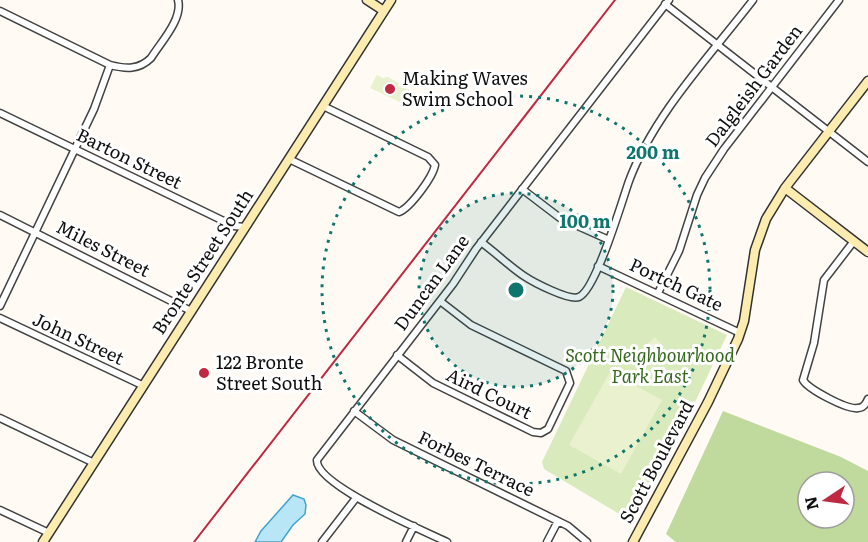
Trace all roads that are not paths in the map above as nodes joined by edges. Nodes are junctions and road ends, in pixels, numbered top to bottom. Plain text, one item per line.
1 (178, 0) edge
2 (367, 0) edge
3 (391, 0) edge
4 (753, 0) edge
5 (839, 0) edge
6 (667, 2) edge
7 (0, 11) edge
8 (384, 11) junction
9 (718, 45) junction
10 (110, 65) junction
11 (868, 81) edge
12 (772, 87) junction
13 (323, 105) junction
14 (0, 113) edge
15 (829, 131) junction
16 (75, 149) junction
17 (289, 159) junction
18 (868, 162) edge
19 (785, 188) junction
20 (522, 189) junction
21 (0, 215) edge
22 (246, 227) junction
23 (35, 232) junction
24 (609, 240) junction
25 (854, 241) junction
26 (481, 242) junction
27 (868, 252) edge
28 (598, 266) junction
29 (658, 293) junction
30 (440, 300) junction
31 (0, 306) edge
32 (192, 310) junction
33 (0, 318) edge
34 (740, 333) junction
35 (397, 355) junction
36 (144, 386) junction
37 (868, 399) edge
38 (354, 411) junction
39 (0, 418) edge
40 (94, 463) junction
41 (356, 498) junction
42 (0, 510) edge
43 (558, 521) junction
44 (414, 526) junction
45 (49, 533) junction
46 (43, 542) edge
47 (322, 542) edge
48 (406, 542) edge
49 (447, 542) edge
50 (548, 542) edge
51 (587, 542) edge
52 (633, 542) edge

1 - 10 street
2 - 8 street
3 - 8 street, Bronte Street South
4 - 9 street
5 - 12 street, Dalgleish Garden
6 - 9 street
6 - 20 street, Duncan Lane
7 - 10 street
8 - 13 street, Bronte Street South
9 - 12 street
9 - 24 street
10 - 16 street
11 - 15 street, Scott Boulevard
12 - 15 street
12 - 29 street, Dalgleish Garden
13 - 17 street, Bronte Street South
13 - 17 street
14 - 16 street, Barton Street
15 - 18 street
15 - 19 street, Scott Boulevard
16 - 22 street, Barton Street
16 - 23 street
17 - 22 street, Bronte Street South
19 - 25 street
19 - 34 street, Scott Boulevard
20 - 24 street
20 - 26 street, Duncan Lane
21 - 23 street, Miles Street
22 - 32 street, Bronte Street South
23 - 31 street
23 - 32 street, Miles Street
24 - 28 street
25 - 27 street
25 - 37 street
26 - 28 street
26 - 30 street, Duncan Lane
28 - 29 street, Portch Gate
29 - 34 street, Portch Gate
30 - 35 street, Duncan Lane
30 - 35 street, Aird Court
32 - 36 street, Bronte Street South
33 - 36 street, John Street
34 - 52 street, Scott Boulevard
35 - 38 street, Duncan Lane
36 - 40 street, Bronte Street South
38 - 41 street, Duncan Lane
38 - 43 street, Forbes Terrace
39 - 40 street
40 - 45 street, Bronte Street South
41 - 44 street, Duncan Lane
41 - 47 street
42 - 45 street
43 - 50 street
43 - 51 street, Forbes Terrace
44 - 48 street
44 - 49 street, Duncan Lane
45 - 46 street, Bronte Street South

